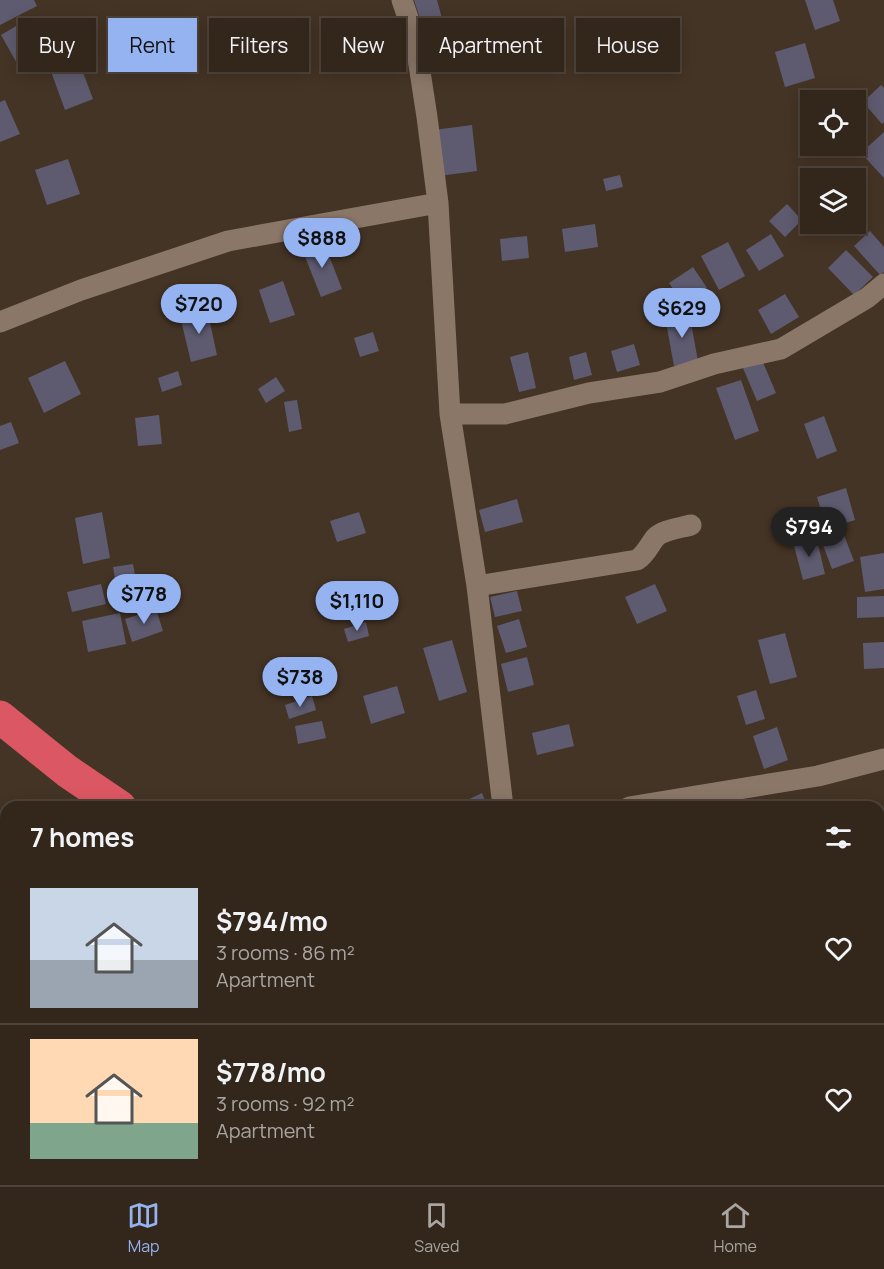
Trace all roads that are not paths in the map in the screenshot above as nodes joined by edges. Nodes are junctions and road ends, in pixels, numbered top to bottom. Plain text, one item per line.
1 (402, 0) edge
2 (438, 203) junction
3 (884, 284) edge
4 (0, 322) edge
5 (450, 414) junction
6 (690, 525) dead end
7 (477, 585) junction
8 (0, 717) edge
9 (884, 759) edge
10 (111, 801) edge
11 (502, 801) edge
12 (666, 801) edge

1 - 2 street
2 - 4 street
2 - 5 street
3 - 5 street
5 - 7 street
6 - 7 street
7 - 11 street
8 - 10 highway
9 - 12 street

